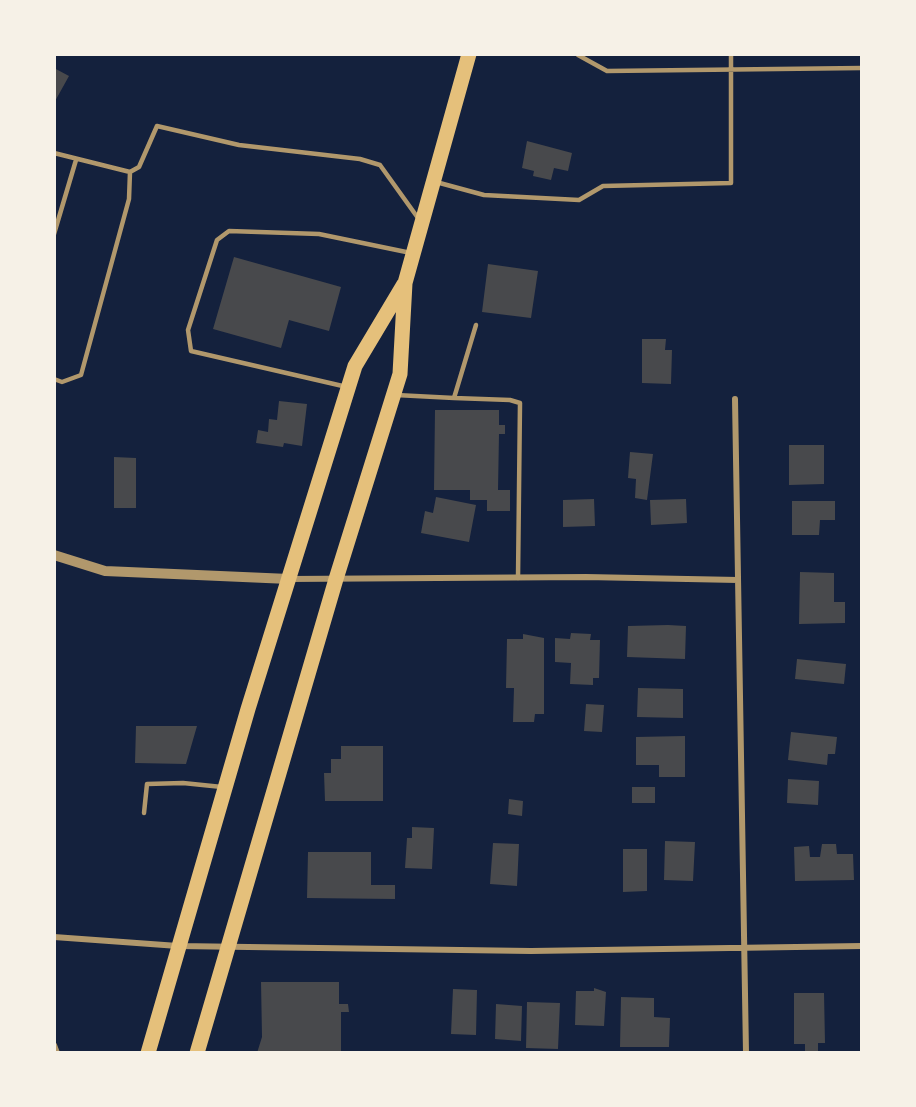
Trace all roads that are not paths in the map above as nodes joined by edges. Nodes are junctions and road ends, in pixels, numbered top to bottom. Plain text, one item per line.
1 (470, 54) edge
2 (578, 54) edge
3 (731, 54) edge
4 (862, 68) edge
5 (731, 69) junction
6 (54, 153) edge
7 (76, 159) junction
8 (130, 172) junction
9 (434, 182) junction
10 (422, 223) junction
11 (54, 234) edge
12 (413, 254) junction
13 (405, 283) junction
14 (476, 325) dead end
15 (54, 379) edge
16 (349, 387) junction
17 (393, 395) junction
18 (454, 398) junction
19 (735, 399) dead end
20 (54, 555) edge
21 (518, 578) junction
22 (289, 579) junction
23 (336, 579) junction
24 (738, 580) junction
25 (225, 787) junction
26 (144, 813) dead end
27 (54, 937) edge
28 (178, 946) junction
29 (862, 946) edge
30 (228, 947) junction
31 (745, 948) junction
32 (54, 1045) edge
33 (57, 1053) edge
34 (148, 1053) edge
35 (197, 1053) edge
36 (746, 1053) edge

1 - 9 main road
2 - 5 lane
3 - 5 lane
4 - 5 lane
5 - 9 lane
6 - 7 lane
7 - 8 lane
7 - 11 lane
8 - 10 lane
8 - 15 lane
9 - 10 main road
10 - 12 main road
12 - 13 main road
12 - 16 lane
13 - 16 main road
13 - 17 main road
14 - 18 lane
16 - 22 main road
17 - 18 lane
17 - 23 main road
18 - 21 lane
19 - 24 street
20 - 22 street
21 - 23 street
21 - 24 street
22 - 23 street
22 - 25 main road
23 - 30 main road
24 - 31 street
25 - 26 lane
25 - 28 main road
27 - 28 street
28 - 30 street
28 - 34 main road
29 - 31 street
30 - 31 street
30 - 35 main road
31 - 36 street
32 - 33 street

